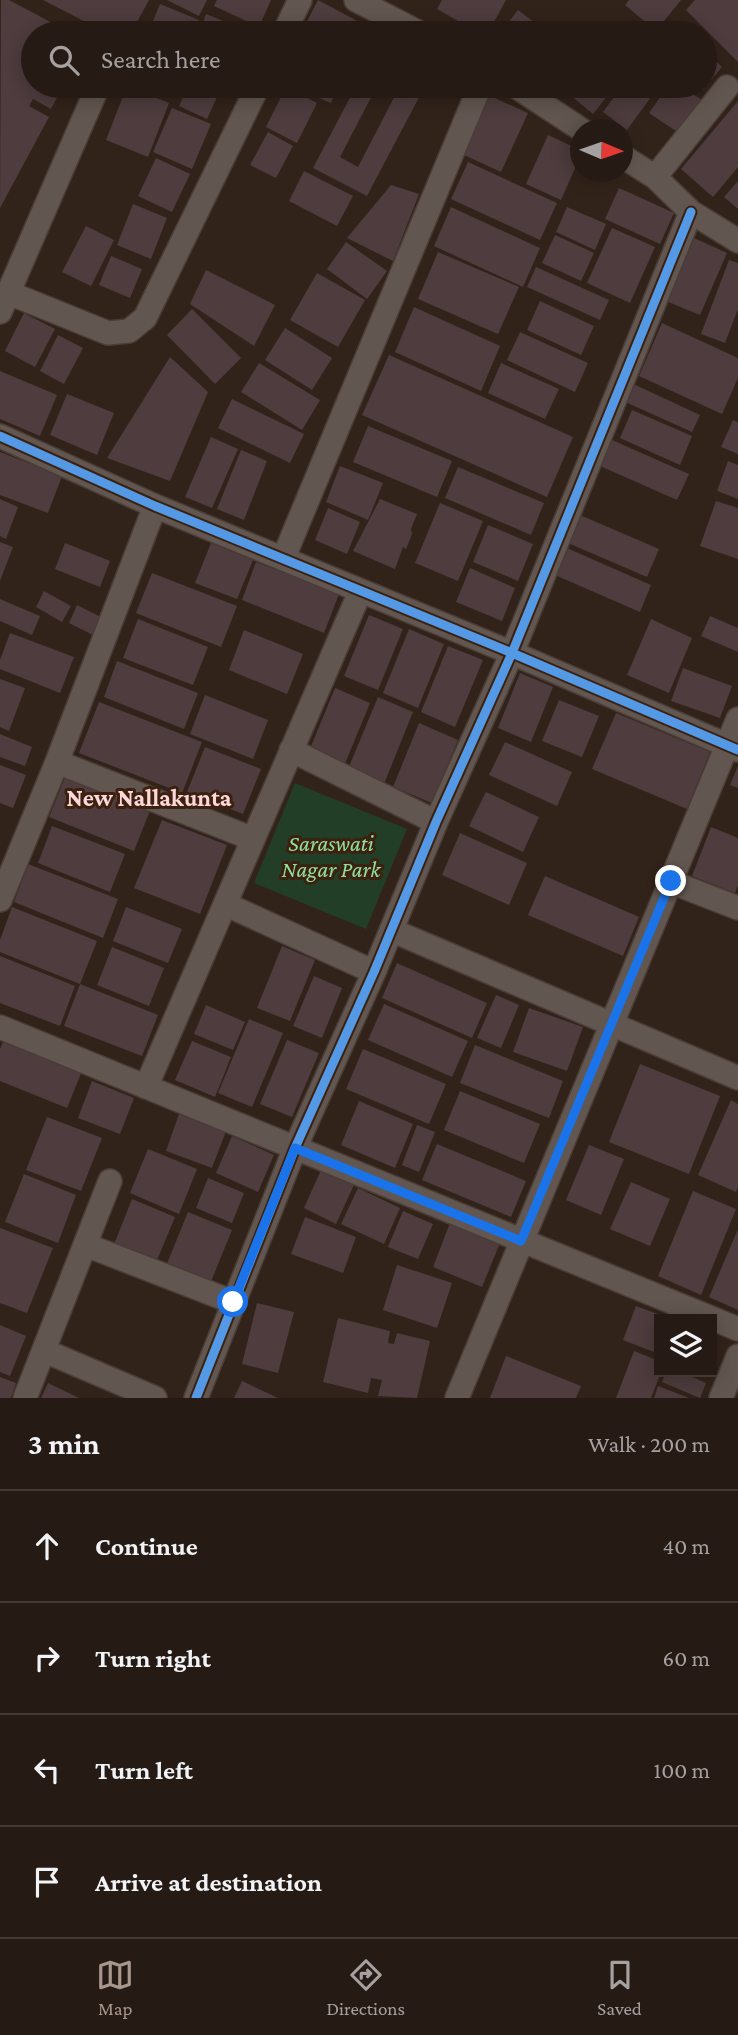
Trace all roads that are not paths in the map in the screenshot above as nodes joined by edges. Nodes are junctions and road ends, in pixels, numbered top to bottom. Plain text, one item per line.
1 (300, 0) edge
2 (356, 0) edge
3 (290, 21) edge
4 (397, 21) edge
5 (727, 87) dead end
6 (93, 98) edge
7 (252, 98) edge
8 (475, 98) edge
9 (533, 98) edge
10 (570, 122) edge
11 (633, 163) edge
12 (655, 177) junction
13 (691, 212) junction
14 (738, 241) edge
15 (5, 303) edge
16 (0, 436) edge
17 (155, 506) junction
18 (283, 559) junction
19 (360, 592) junction
20 (512, 653) junction
21 (738, 719) edge
22 (732, 748) edge
23 (291, 750) junction
24 (57, 762) junction
25 (436, 822) junction
26 (253, 839) junction
27 (671, 881) junction
28 (0, 900) edge
29 (225, 904) junction
30 (738, 908) edge
31 (391, 930) junction
32 (374, 972) junction
33 (612, 1024) junction
34 (0, 1027) edge
35 (738, 1078) edge
36 (146, 1087) junction
37 (295, 1148) junction
38 (110, 1181) dead end
39 (521, 1241) junction
40 (86, 1245) junction
41 (233, 1302) junction
42 (738, 1329) edge
43 (45, 1351) junction
44 (738, 1356) edge
45 (25, 1398) edge
46 (155, 1398) edge
47 (196, 1398) edge
48 (457, 1398) edge
49 (721, 1398) edge

1 - 3 street
2 - 4 street
5 - 12 street
6 - 15 street
7 - 15 street
8 - 18 street
9 - 10 street
11 - 12 street
12 - 13 street
13 - 14 street
13 - 20 street
16 - 17 street
17 - 18 street
17 - 24 street
18 - 19 street
19 - 20 street
19 - 23 street
20 - 22 street
20 - 25 street
21 - 22 street
22 - 27 street
23 - 25 street
23 - 26 street
24 - 26 street
24 - 28 street
25 - 31 street
26 - 29 street
27 - 30 street
27 - 33 street
29 - 32 street
29 - 36 street
31 - 32 street
31 - 33 street
32 - 37 street
33 - 35 street
33 - 39 street
34 - 36 street
36 - 37 street
37 - 39 street
37 - 41 street
38 - 40 street
39 - 42 street
39 - 48 street
40 - 41 street
40 - 43 street
41 - 47 street
43 - 45 street
43 - 46 street
44 - 49 street

